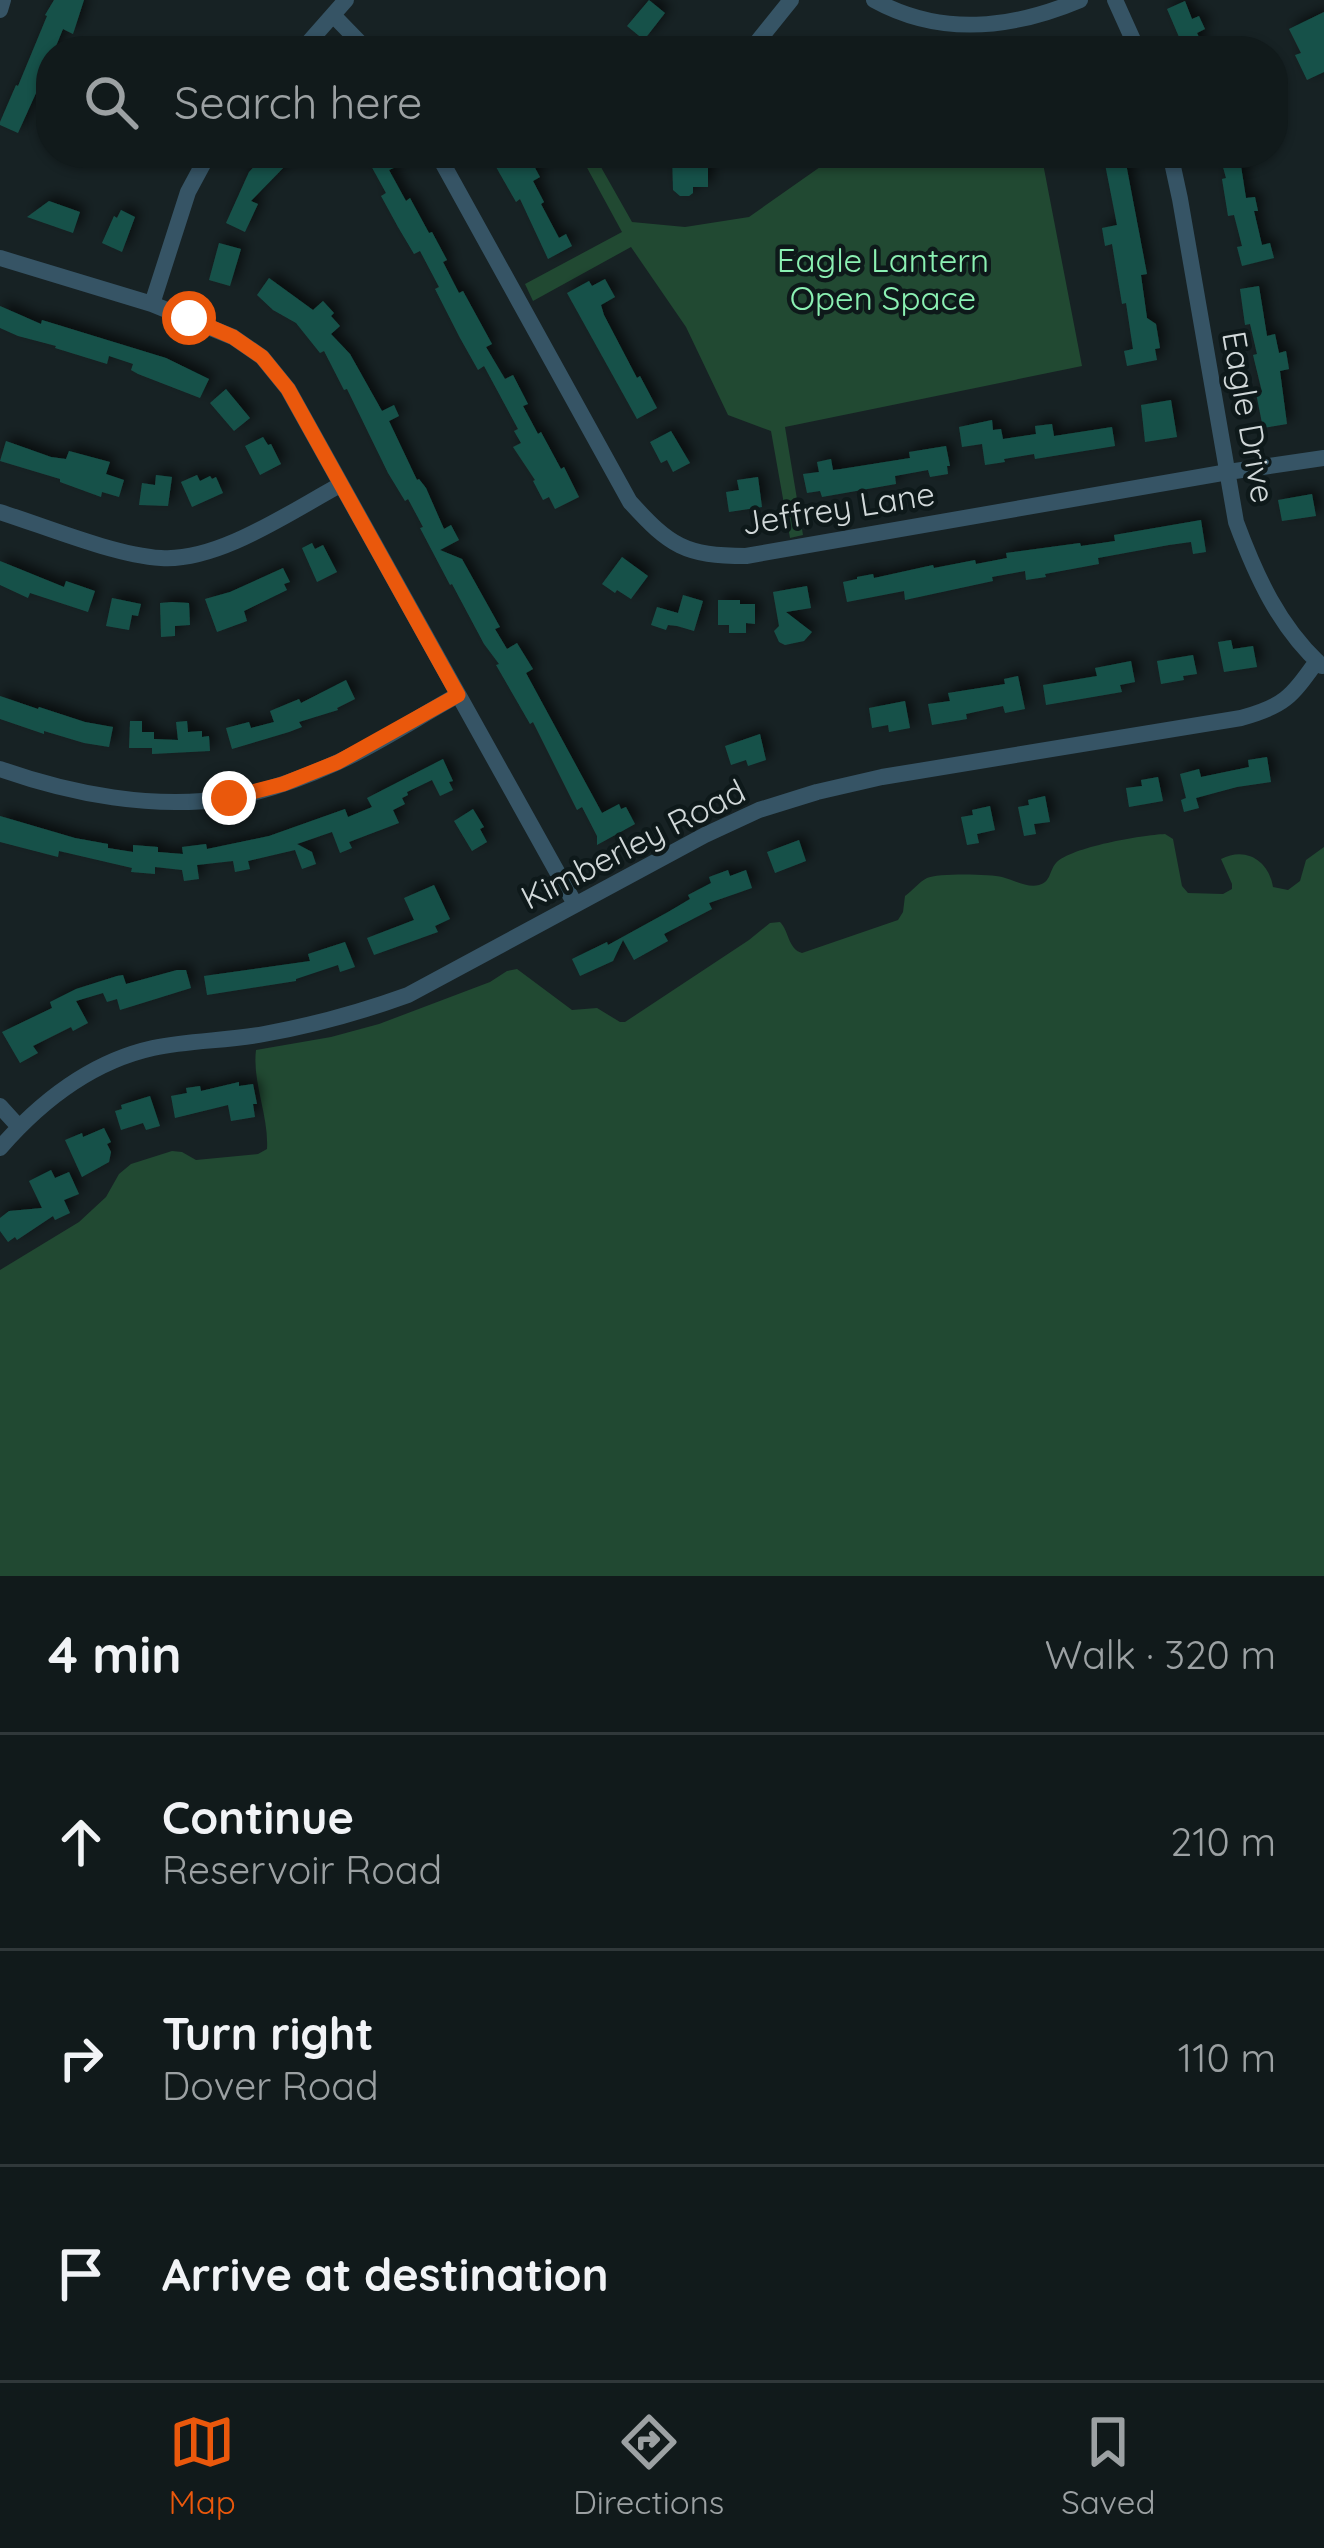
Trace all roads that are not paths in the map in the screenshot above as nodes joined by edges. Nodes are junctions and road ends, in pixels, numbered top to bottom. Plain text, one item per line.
1 (3, 0) edge
2 (346, 0) edge
3 (790, 0) edge
4 (874, 0) edge
5 (1080, 0) edge
6 (1114, 0) edge
7 (0, 10) edge
8 (333, 15) junction
9 (314, 36) edge
10 (353, 36) edge
11 (762, 36) edge
12 (1131, 36) edge
13 (200, 168) edge
14 (445, 168) edge
15 (1173, 168) edge
16 (0, 258) edge
17 (152, 304) junction
18 (1324, 458) edge
19 (1228, 472) junction
20 (340, 485) junction
21 (0, 512) edge
22 (1320, 664) edge
23 (458, 695) junction
24 (0, 770) edge
25 (575, 904) junction
26 (0, 1106) edge
27 (19, 1126) junction
28 (0, 1148) edge

1 - 7 street
2 - 8 street
3 - 11 street
4 - 5 street
6 - 12 street
8 - 9 street
8 - 10 street
13 - 17 street
14 - 19 street, Jeffrey Lane
15 - 19 street, Eagle Drive
16 - 17 street
17 - 20 street
18 - 19 street, Jeffrey Lane
19 - 22 street, Eagle Drive
20 - 21 street
20 - 23 street
22 - 25 street, Kimberley Road
23 - 24 street
23 - 25 street
25 - 27 street, Kimberley Road
26 - 27 street
27 - 28 street, Kimberley Road

